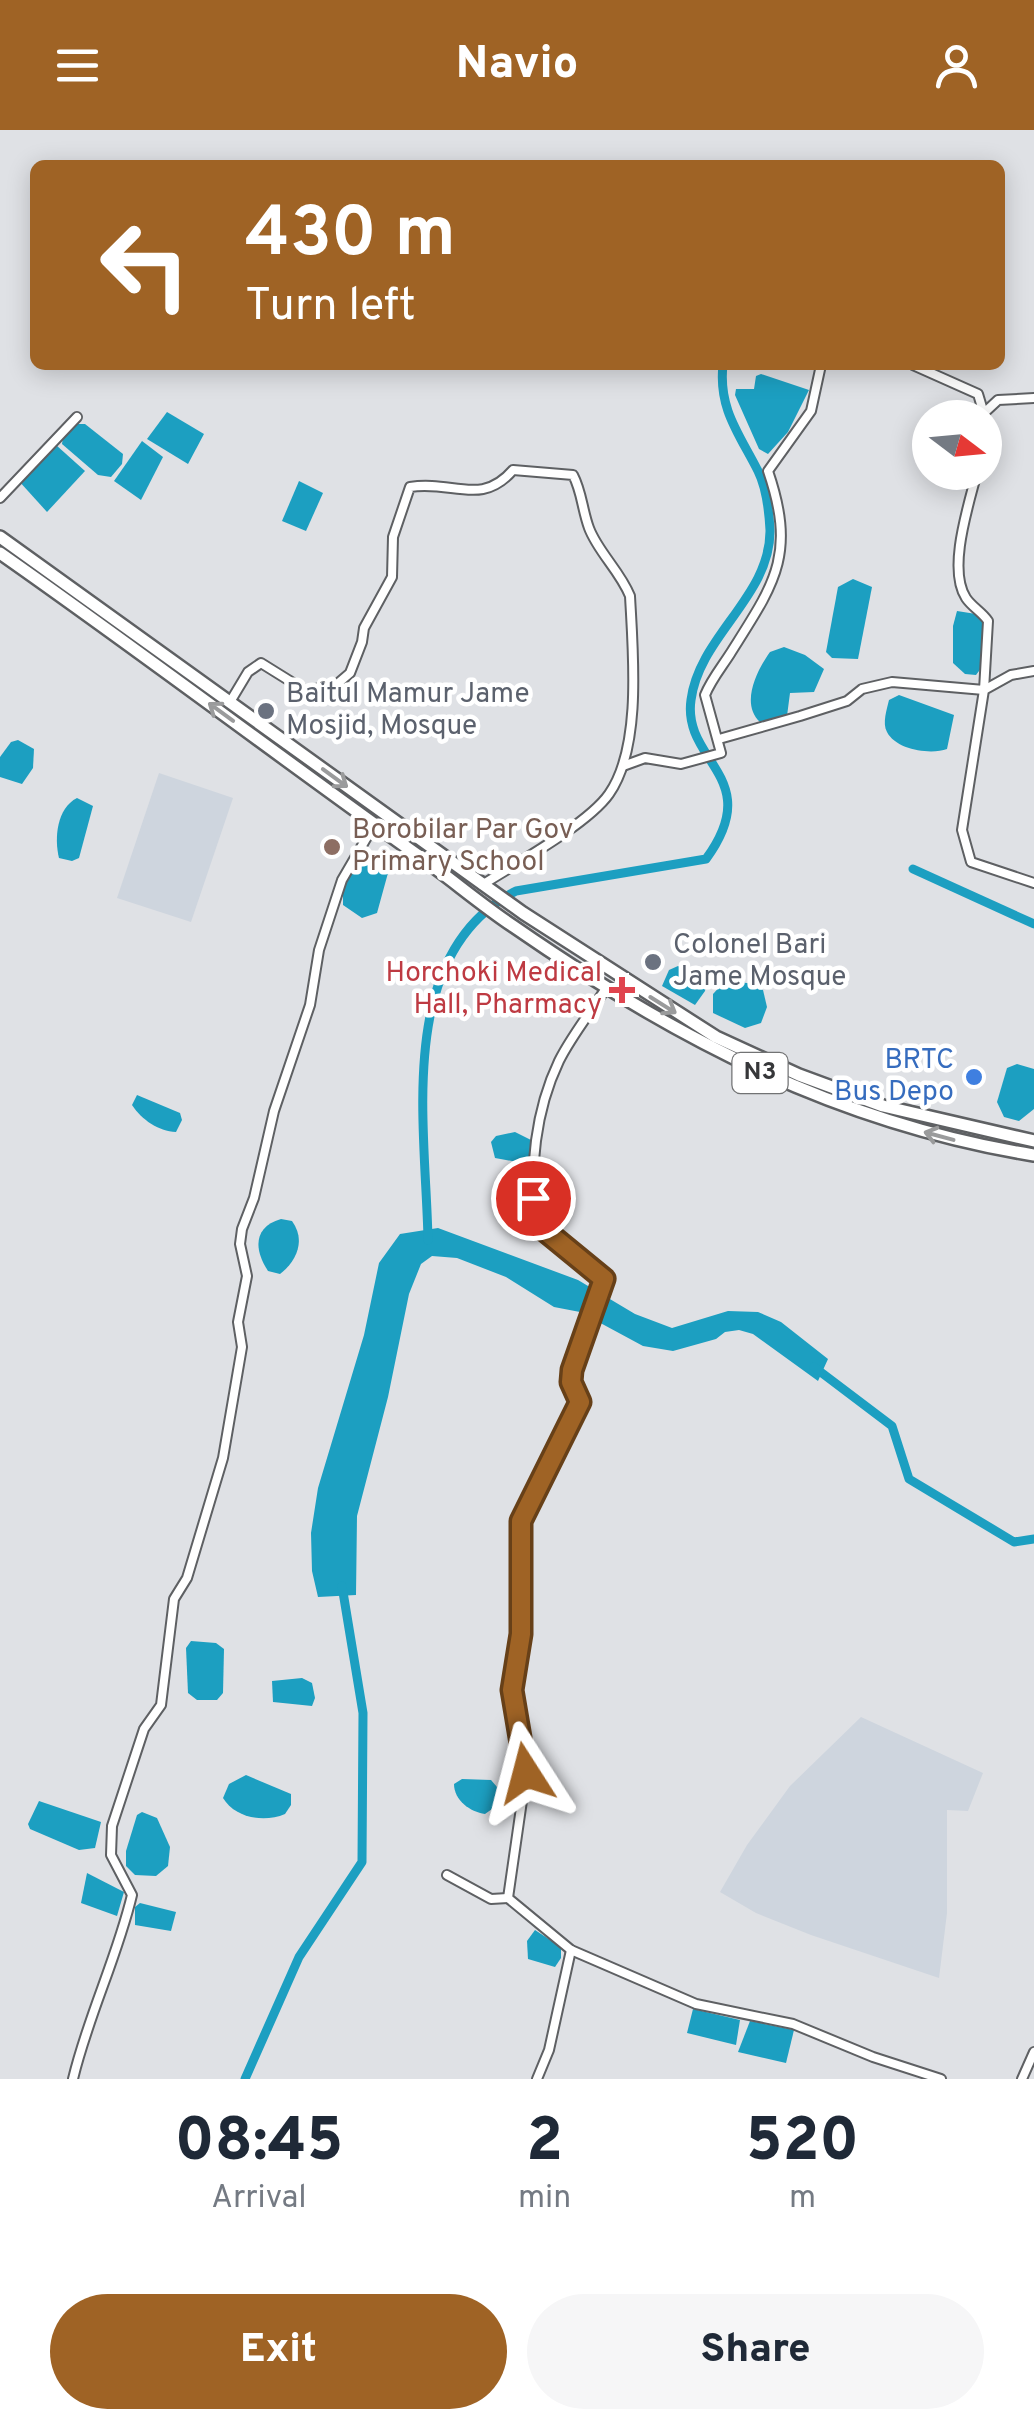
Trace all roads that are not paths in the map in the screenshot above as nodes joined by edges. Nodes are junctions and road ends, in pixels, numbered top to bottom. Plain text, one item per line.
1 (819, 370) edge
2 (924, 370) edge
3 (1034, 398) edge
4 (980, 400) edge
5 (998, 400) edge
6 (76, 417) dead end
7 (974, 490) edge
8 (0, 498) edge
9 (0, 536) edge
10 (0, 552) edge
11 (1034, 671) edge
12 (984, 690) junction
13 (230, 702) junction
14 (719, 739) junction
15 (622, 766) junction
16 (374, 825) junction
17 (1034, 883) edge
18 (482, 885) junction
19 (606, 988) junction
20 (1034, 1140) edge
21 (1034, 1155) edge
22 (447, 1875) dead end
23 (508, 1898) junction
24 (571, 1950) junction
25 (1034, 2052) edge
26 (74, 2079) edge
27 (538, 2079) edge
28 (941, 2079) edge
29 (1022, 2079) edge

1 - 14 street
2 - 4 street
3 - 5 street
6 - 8 street
7 - 12 street
9 - 13 highway, N3
16 -> 10 highway, N3
11 - 12 street
12 - 14 street
12 - 17 street
13 - 15 street
13 -> 18 highway, N3
14 - 15 street
15 - 18 street
16 - 19 highway, N3
16 - 26 street
18 -> 20 highway, N3
21 -> 19 highway, N3
19 - 23 street
22 - 23 street
23 - 24 street
24 - 27 street
24 - 28 street
25 - 29 street

